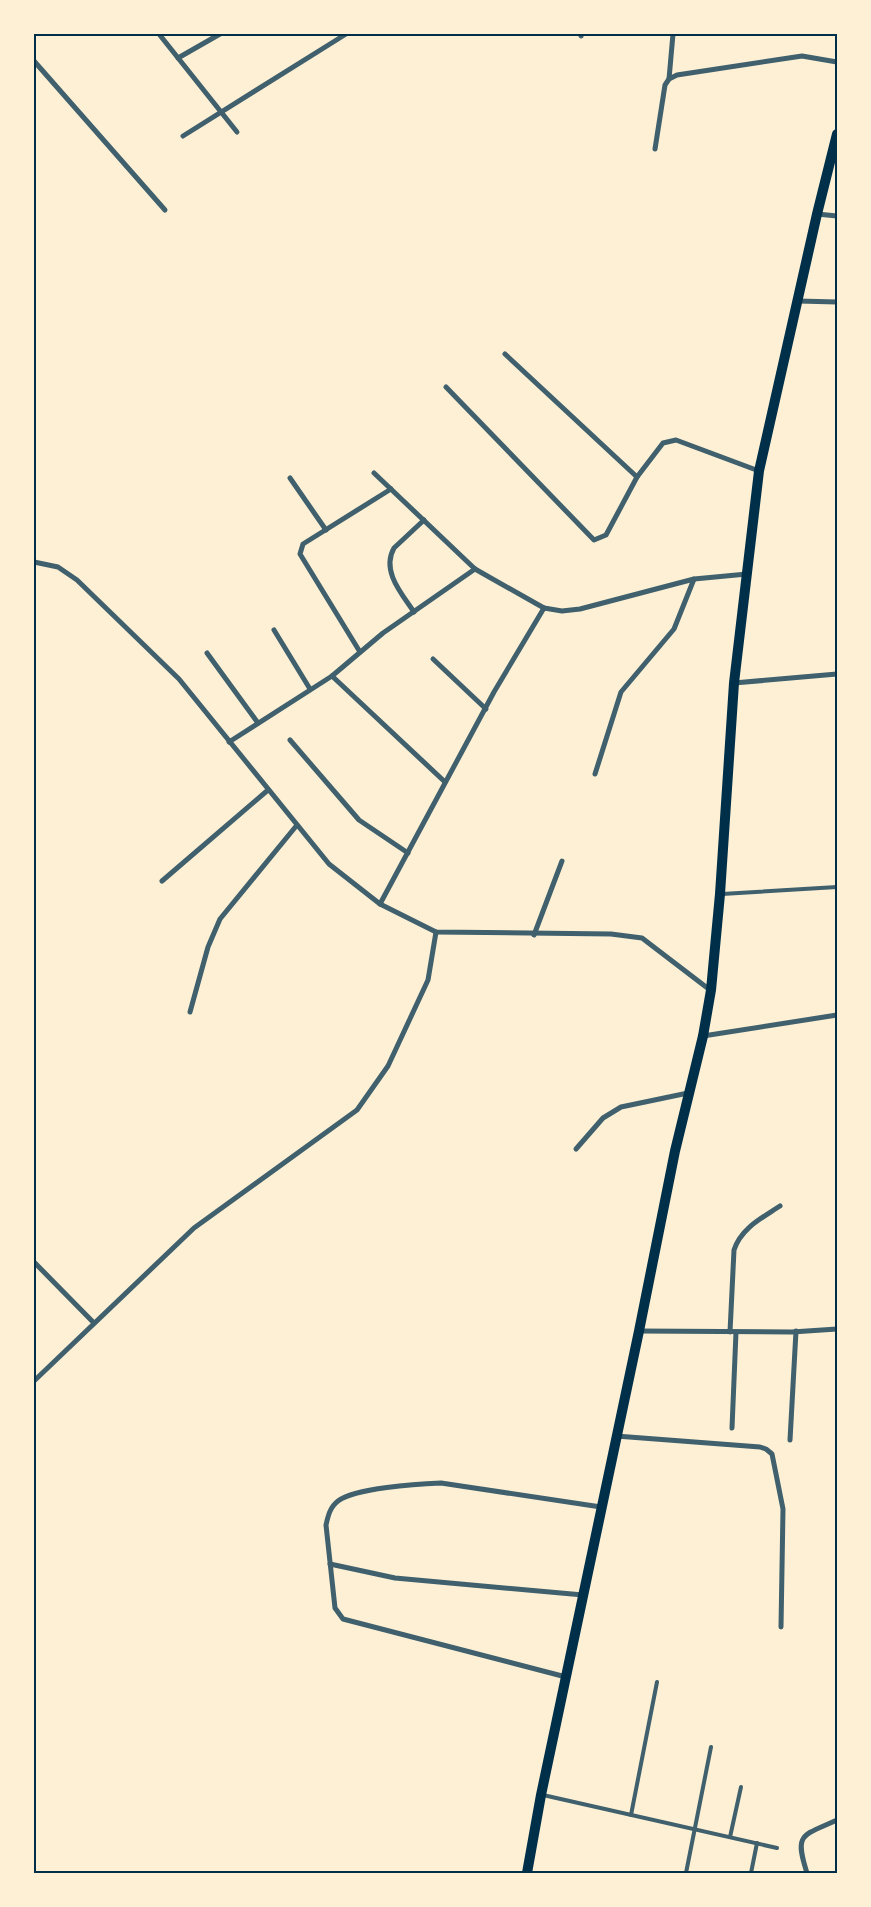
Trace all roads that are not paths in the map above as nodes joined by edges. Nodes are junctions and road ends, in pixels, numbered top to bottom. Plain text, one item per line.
1 (159, 34) edge
2 (220, 34) edge
3 (346, 34) edge
4 (673, 34) edge
5 (178, 58) junction
6 (34, 61) edge
7 (837, 62) edge
8 (669, 79) junction
9 (221, 113) junction
10 (237, 132) dead end
11 (837, 134) edge
12 (183, 136) dead end
13 (655, 149) dead end
14 (165, 210) dead end
15 (817, 214) junction
16 (837, 216) edge
17 (798, 302) junction
18 (837, 302) edge
19 (505, 354) dead end
20 (446, 387) dead end
21 (759, 471) junction
22 (374, 472) dead end
23 (637, 477) junction
24 (290, 478) dead end
25 (391, 489) junction
26 (424, 520) junction
27 (326, 530) junction
28 (34, 562) edge
29 (475, 569) junction
30 (748, 574) junction
31 (694, 579) junction
32 (544, 608) junction
33 (414, 612) junction
34 (274, 630) dead end
35 (360, 652) junction
36 (207, 653) dead end
37 (433, 658) dead end
38 (837, 674) edge
39 (332, 676) junction
40 (734, 682) junction
41 (310, 690) junction
42 (486, 709) junction
43 (258, 723) junction
44 (290, 740) dead end
45 (229, 742) junction
46 (595, 774) dead end
47 (446, 782) junction
48 (268, 790) junction
49 (297, 825) junction
50 (408, 853) junction
51 (562, 861) dead end
52 (162, 881) dead end
53 (837, 887) edge
54 (720, 894) junction
55 (380, 904) junction
56 (436, 932) junction
57 (534, 935) junction
58 (711, 990) junction
59 (190, 1012) dead end
60 (837, 1014) edge
61 (703, 1036) junction
62 (688, 1093) junction
63 (576, 1149) dead end
64 (780, 1206) dead end
65 (34, 1262) edge
66 (94, 1323) junction
67 (837, 1329) edge
68 (639, 1331) junction
69 (796, 1331) junction
70 (730, 1332) junction
71 (736, 1332) junction
72 (34, 1381) edge
73 (732, 1428) dead end
74 (616, 1436) junction
75 (790, 1440) dead end
76 (601, 1506) junction
77 (330, 1564) junction
78 (583, 1595) junction
79 (781, 1627) dead end
80 (566, 1678) junction
81 (657, 1682) dead end
82 (711, 1747) dead end
83 (741, 1787) dead end
84 (541, 1795) junction
85 (631, 1815) junction
86 (837, 1820) edge
87 (696, 1829) junction
88 (730, 1837) junction
89 (757, 1843) junction
90 (777, 1848) dead end
91 (527, 1873) edge
92 (686, 1873) edge
93 (751, 1873) edge
94 (807, 1873) edge

1 - 5 street
2 - 5 street
3 - 9 street
4 - 8 street
5 - 9 street
6 - 14 street
7 - 8 street
8 - 13 street
9 - 10 street
9 - 12 street
11 - 15 main road
15 - 16 street
15 - 17 main road
17 - 18 street
17 - 21 main road
19 - 23 street
20 - 23 street
21 - 23 street
21 - 30 main road
22 - 25 street
24 - 27 street
25 - 26 street
25 - 27 street
26 - 29 street
26 - 33 street
27 - 35 street
28 - 45 street
29 - 32 street
29 - 33 street
30 - 31 street
30 - 40 main road
31 - 32 street
31 - 46 street
32 - 42 street
33 - 35 street
34 - 41 street
35 - 39 street
36 - 43 street
37 - 42 street
38 - 40 street
39 - 41 street
39 - 47 street
40 - 54 main road
41 - 43 street
42 - 47 street
43 - 45 street
44 - 50 street
45 - 48 street
47 - 50 street
48 - 49 street
48 - 52 street
49 - 55 street
49 - 59 street
50 - 55 street
51 - 57 street
53 - 54 lane
54 - 58 main road
55 - 56 street
56 - 57 street
56 - 66 street
57 - 58 street
58 - 61 main road
60 - 61 street
61 - 62 main road
62 - 63 street
62 - 68 main road
64 - 70 street
65 - 66 street
66 - 72 street
67 - 69 street
68 - 70 street
68 - 74 main road
69 - 71 street
69 - 75 street
70 - 71 street
71 - 73 street
74 - 76 main road
74 - 79 street
76 - 77 street
76 - 78 main road
77 - 78 street
77 - 80 street
78 - 80 main road
80 - 84 main road
81 - 85 lane
82 - 87 lane
83 - 88 lane
84 - 85 lane
84 - 91 main road
85 - 87 lane
86 - 94 street
87 - 88 lane
87 - 92 lane
88 - 89 lane
89 - 90 lane
89 - 93 lane

